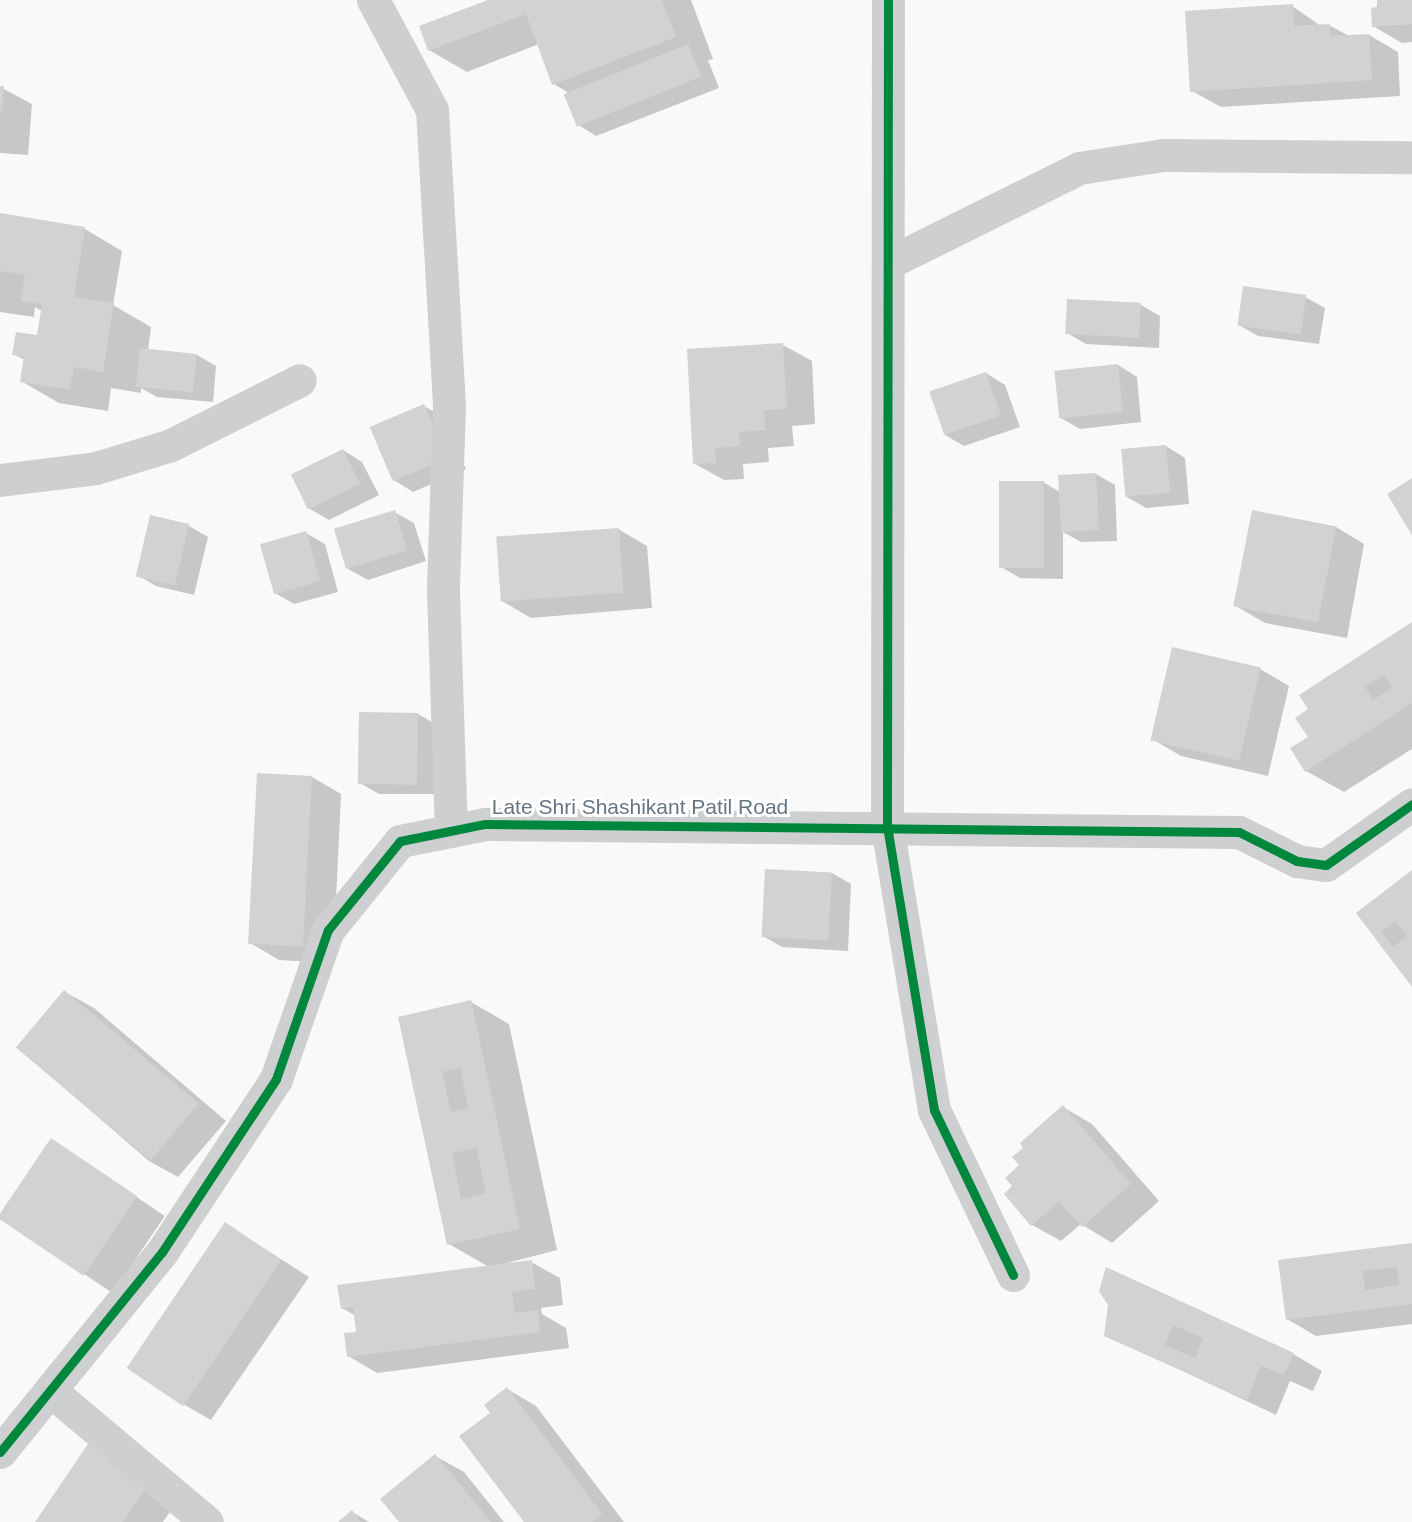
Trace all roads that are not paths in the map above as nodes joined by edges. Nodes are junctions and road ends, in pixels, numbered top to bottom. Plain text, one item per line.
1 (373, 0) edge
2 (888, 0) edge
3 (1412, 157) edge
4 (888, 263) junction
5 (300, 380) dead end
6 (0, 480) edge
7 (1412, 804) edge
8 (887, 826) junction
9 (451, 831) junction
10 (1013, 1275) dead end
11 (52, 1392) junction
12 (0, 1452) edge
13 (207, 1522) edge

1 - 9 street
2 - 4 street
3 - 4 street
4 - 8 street
5 - 6 street
7 - 8 street, Late Shri Shashikant Patil Road
8 - 9 street, Late Shri Shashikant Patil Road
8 - 10 street
9 - 11 street, Late Shri Shashikant Patil Road
11 - 12 street, Late Shri Shashikant Patil Road
11 - 13 street

